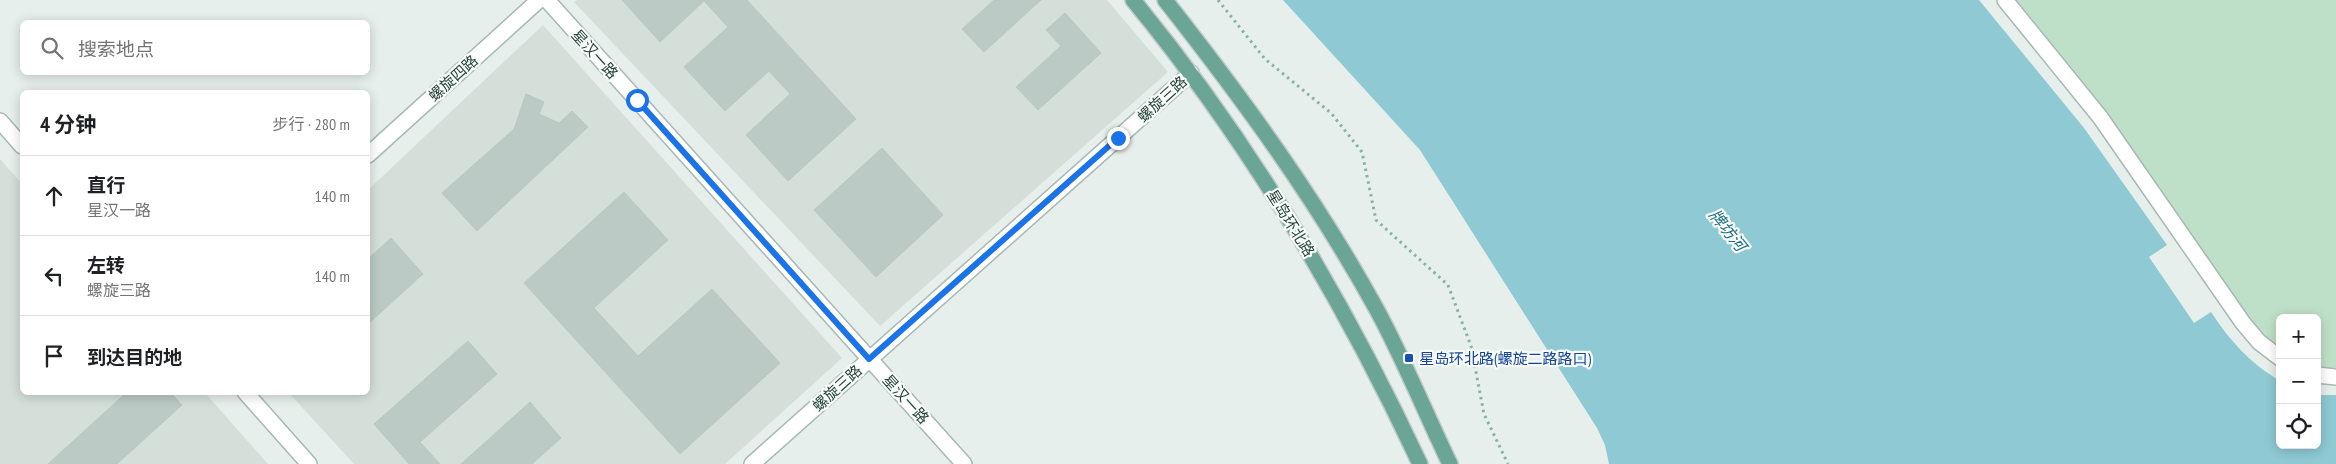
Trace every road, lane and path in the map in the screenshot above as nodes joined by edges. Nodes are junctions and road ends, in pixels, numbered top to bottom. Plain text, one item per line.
1 (539, 0) edge
2 (547, 0) edge
3 (1133, 0) edge
4 (1165, 0) edge
5 (1218, 0) edge
6 (2005, 0) edge
7 (1191, 73) junction
8 (2, 124) edge
9 (20, 144) edge
10 (370, 153) edge
11 (2276, 355) edge
12 (869, 359) junction
13 (2321, 375) edge
14 (2336, 377) edge
15 (247, 395) edge
16 (309, 464) edge
17 (752, 464) edge
18 (964, 464) edge
19 (1420, 464) edge
20 (1450, 464) edge
21 (1508, 464) edge

1 - 10 street, 螺旋四路
2 - 12 street, 星汉一路
3 - 7 main road, 星岛环北路
4 - 20 main road, 星岛环北路
5 - 21 path
6 - 11 street
7 - 12 street, 螺旋三路
7 - 19 main road, 星岛环北路
8 - 9 street
12 - 17 street, 螺旋三路
12 - 18 street, 星汉一路
13 - 14 street
15 - 16 street

